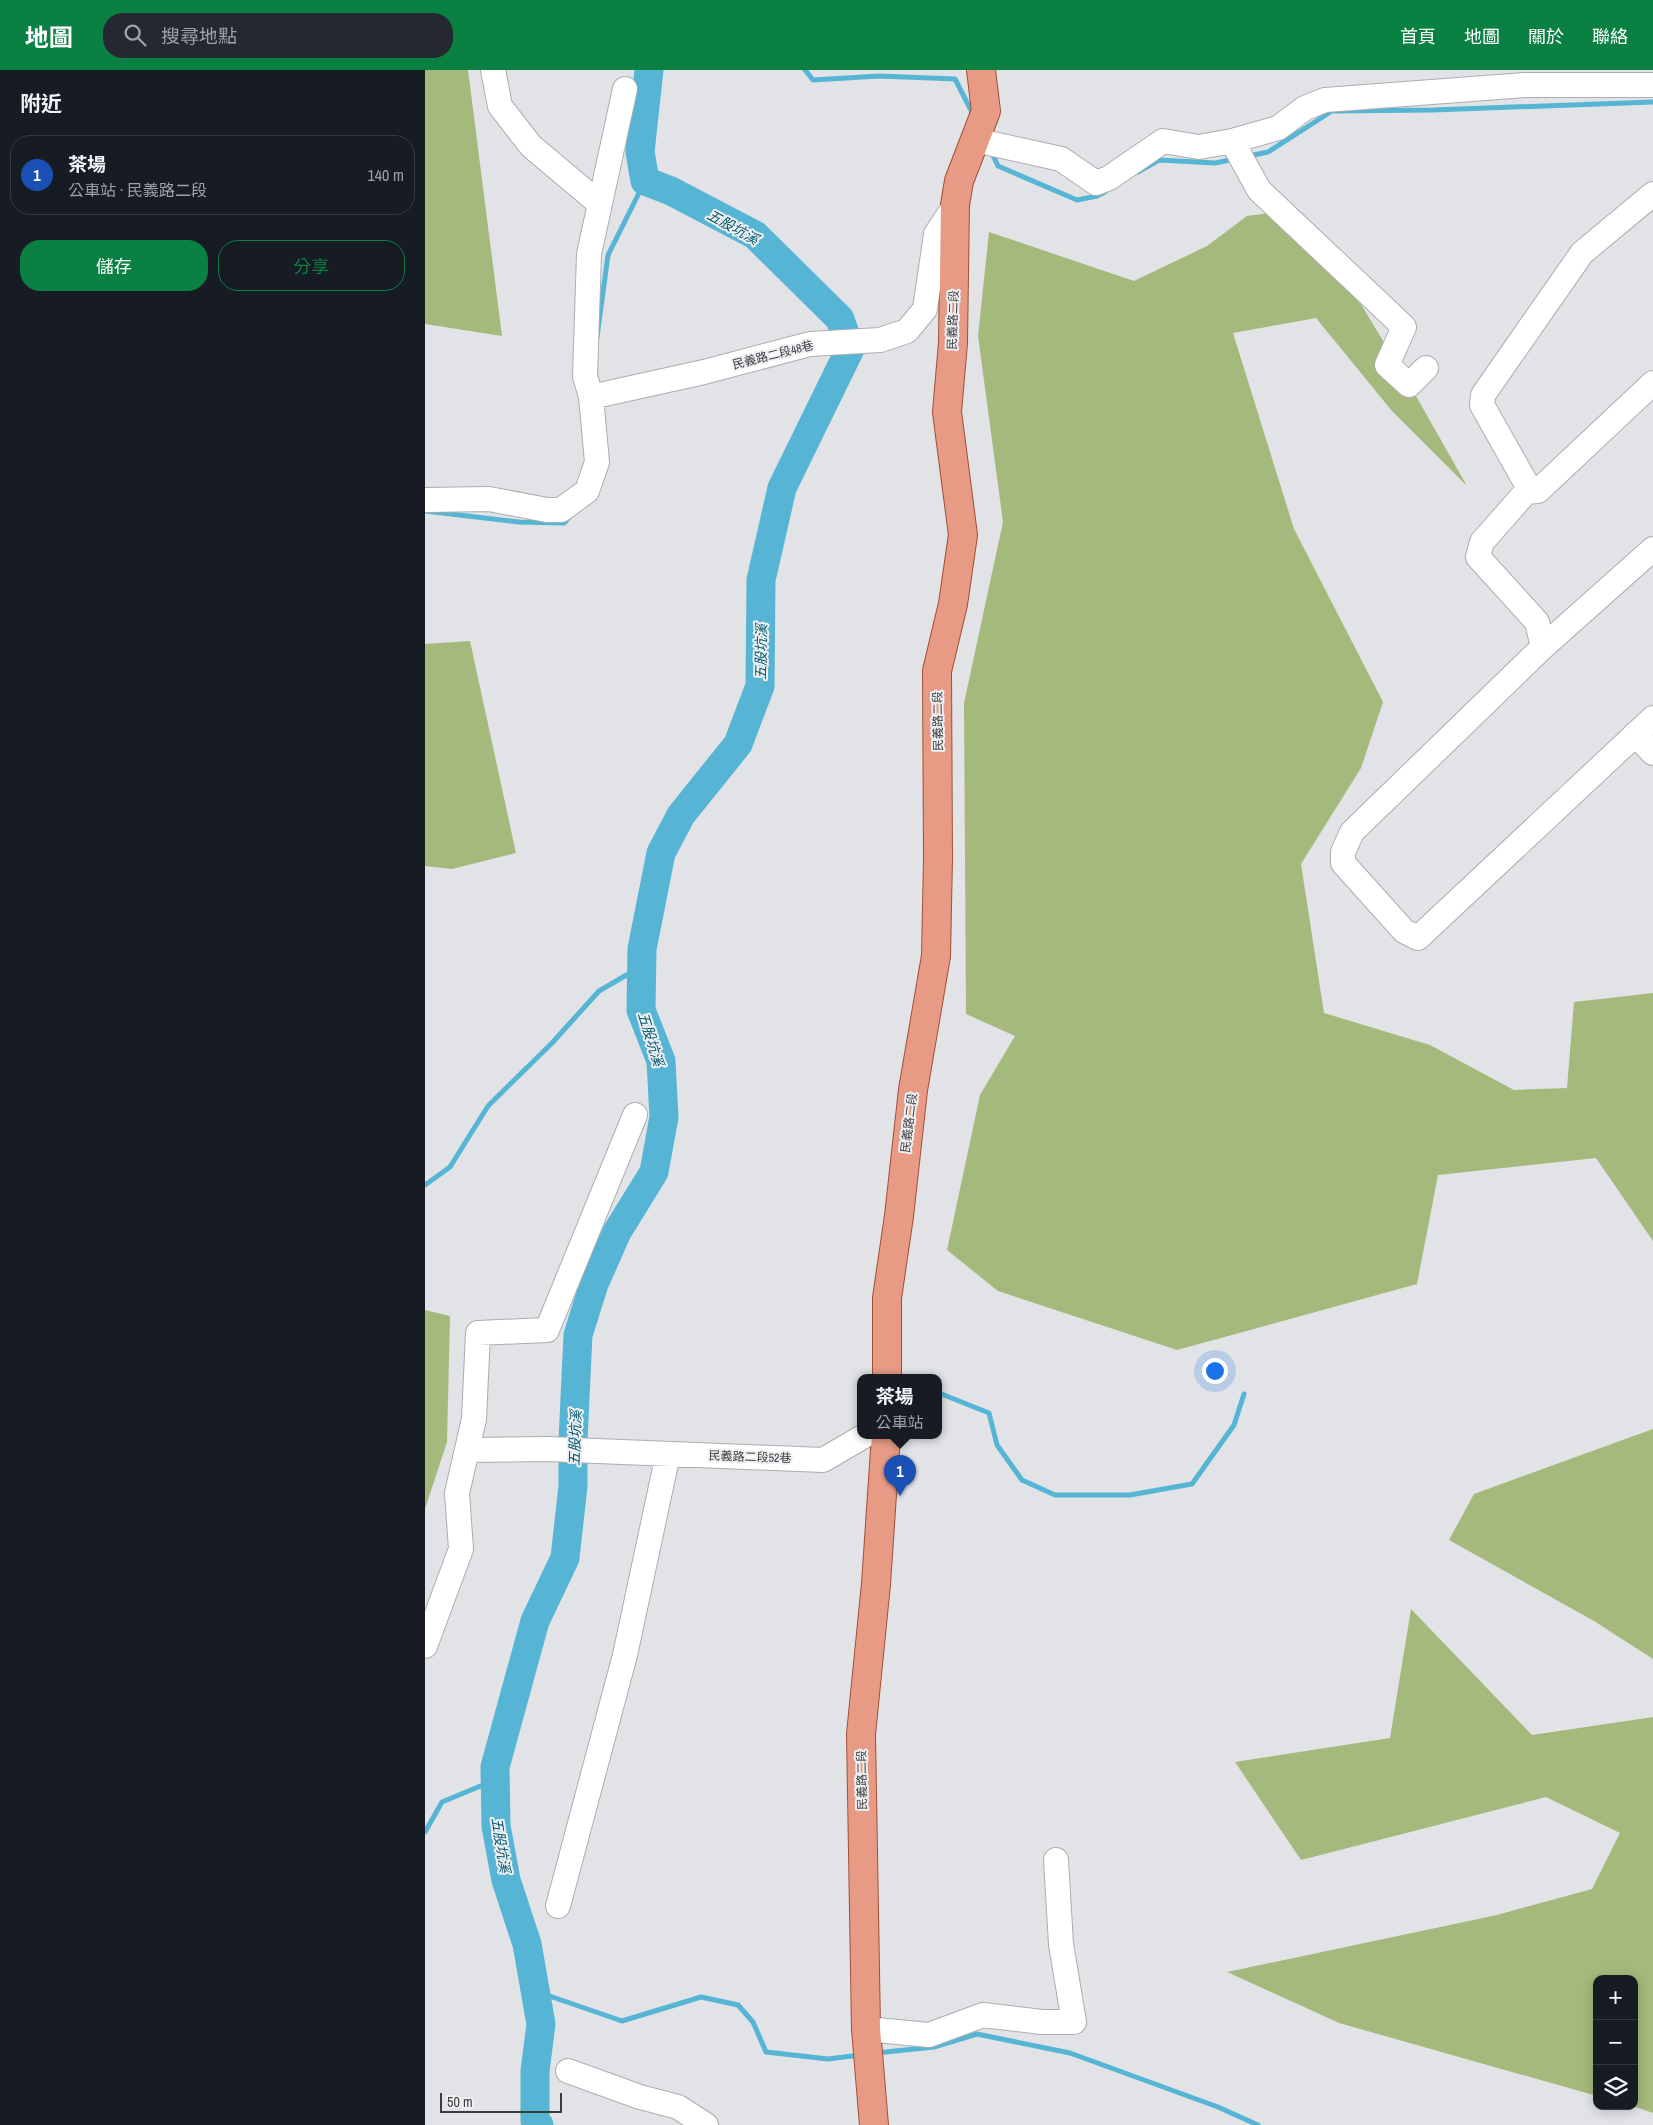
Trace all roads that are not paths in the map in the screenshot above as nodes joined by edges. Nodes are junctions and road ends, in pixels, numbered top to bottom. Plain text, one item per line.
1 (493, 70) edge
2 (981, 70) edge
3 (1653, 85) edge
4 (625, 89) dead end
5 (977, 136) junction
6 (1232, 141) junction
7 (1653, 194) edge
8 (600, 204) junction
9 (955, 205) junction
10 (1426, 368) dead end
11 (1653, 383) edge
12 (591, 397) junction
13 (1526, 492) junction
14 (425, 500) edge
15 (1653, 549) edge
16 (1543, 647) junction
17 (1653, 718) edge
18 (1635, 734) junction
19 (1653, 753) edge
20 (635, 1115) dead end
21 (887, 1374) edge
22 (859, 1439) edge
23 (886, 1439) edge
24 (468, 1450) junction
25 (668, 1454) junction
26 (425, 1646) edge
27 (1056, 1860) dead end
28 (559, 1906) dead end
29 (867, 2046) junction
30 (568, 2071) dead end
31 (706, 2125) edge
32 (874, 2125) edge

1 - 8 street
2 - 5 main road, 民義路二段
3 - 6 street
4 - 8 street
5 - 6 street
5 - 9 main road, 民義路二段
6 - 10 street
7 - 13 street
8 - 12 street
9 - 12 street, 民義路二段48巷
9 - 21 main road, 民義路二段
11 - 13 street
12 - 14 street
13 - 16 street
15 - 16 street
16 - 18 street
17 - 18 street
18 - 19 street
20 - 24 street
22 - 25 street, 民義路二段52巷
23 - 29 main road, 民義路二段
24 - 25 street, 民義路二段52巷
24 - 26 street
25 - 28 street
27 - 29 street
29 - 32 main road, 民義路二段
30 - 31 street

